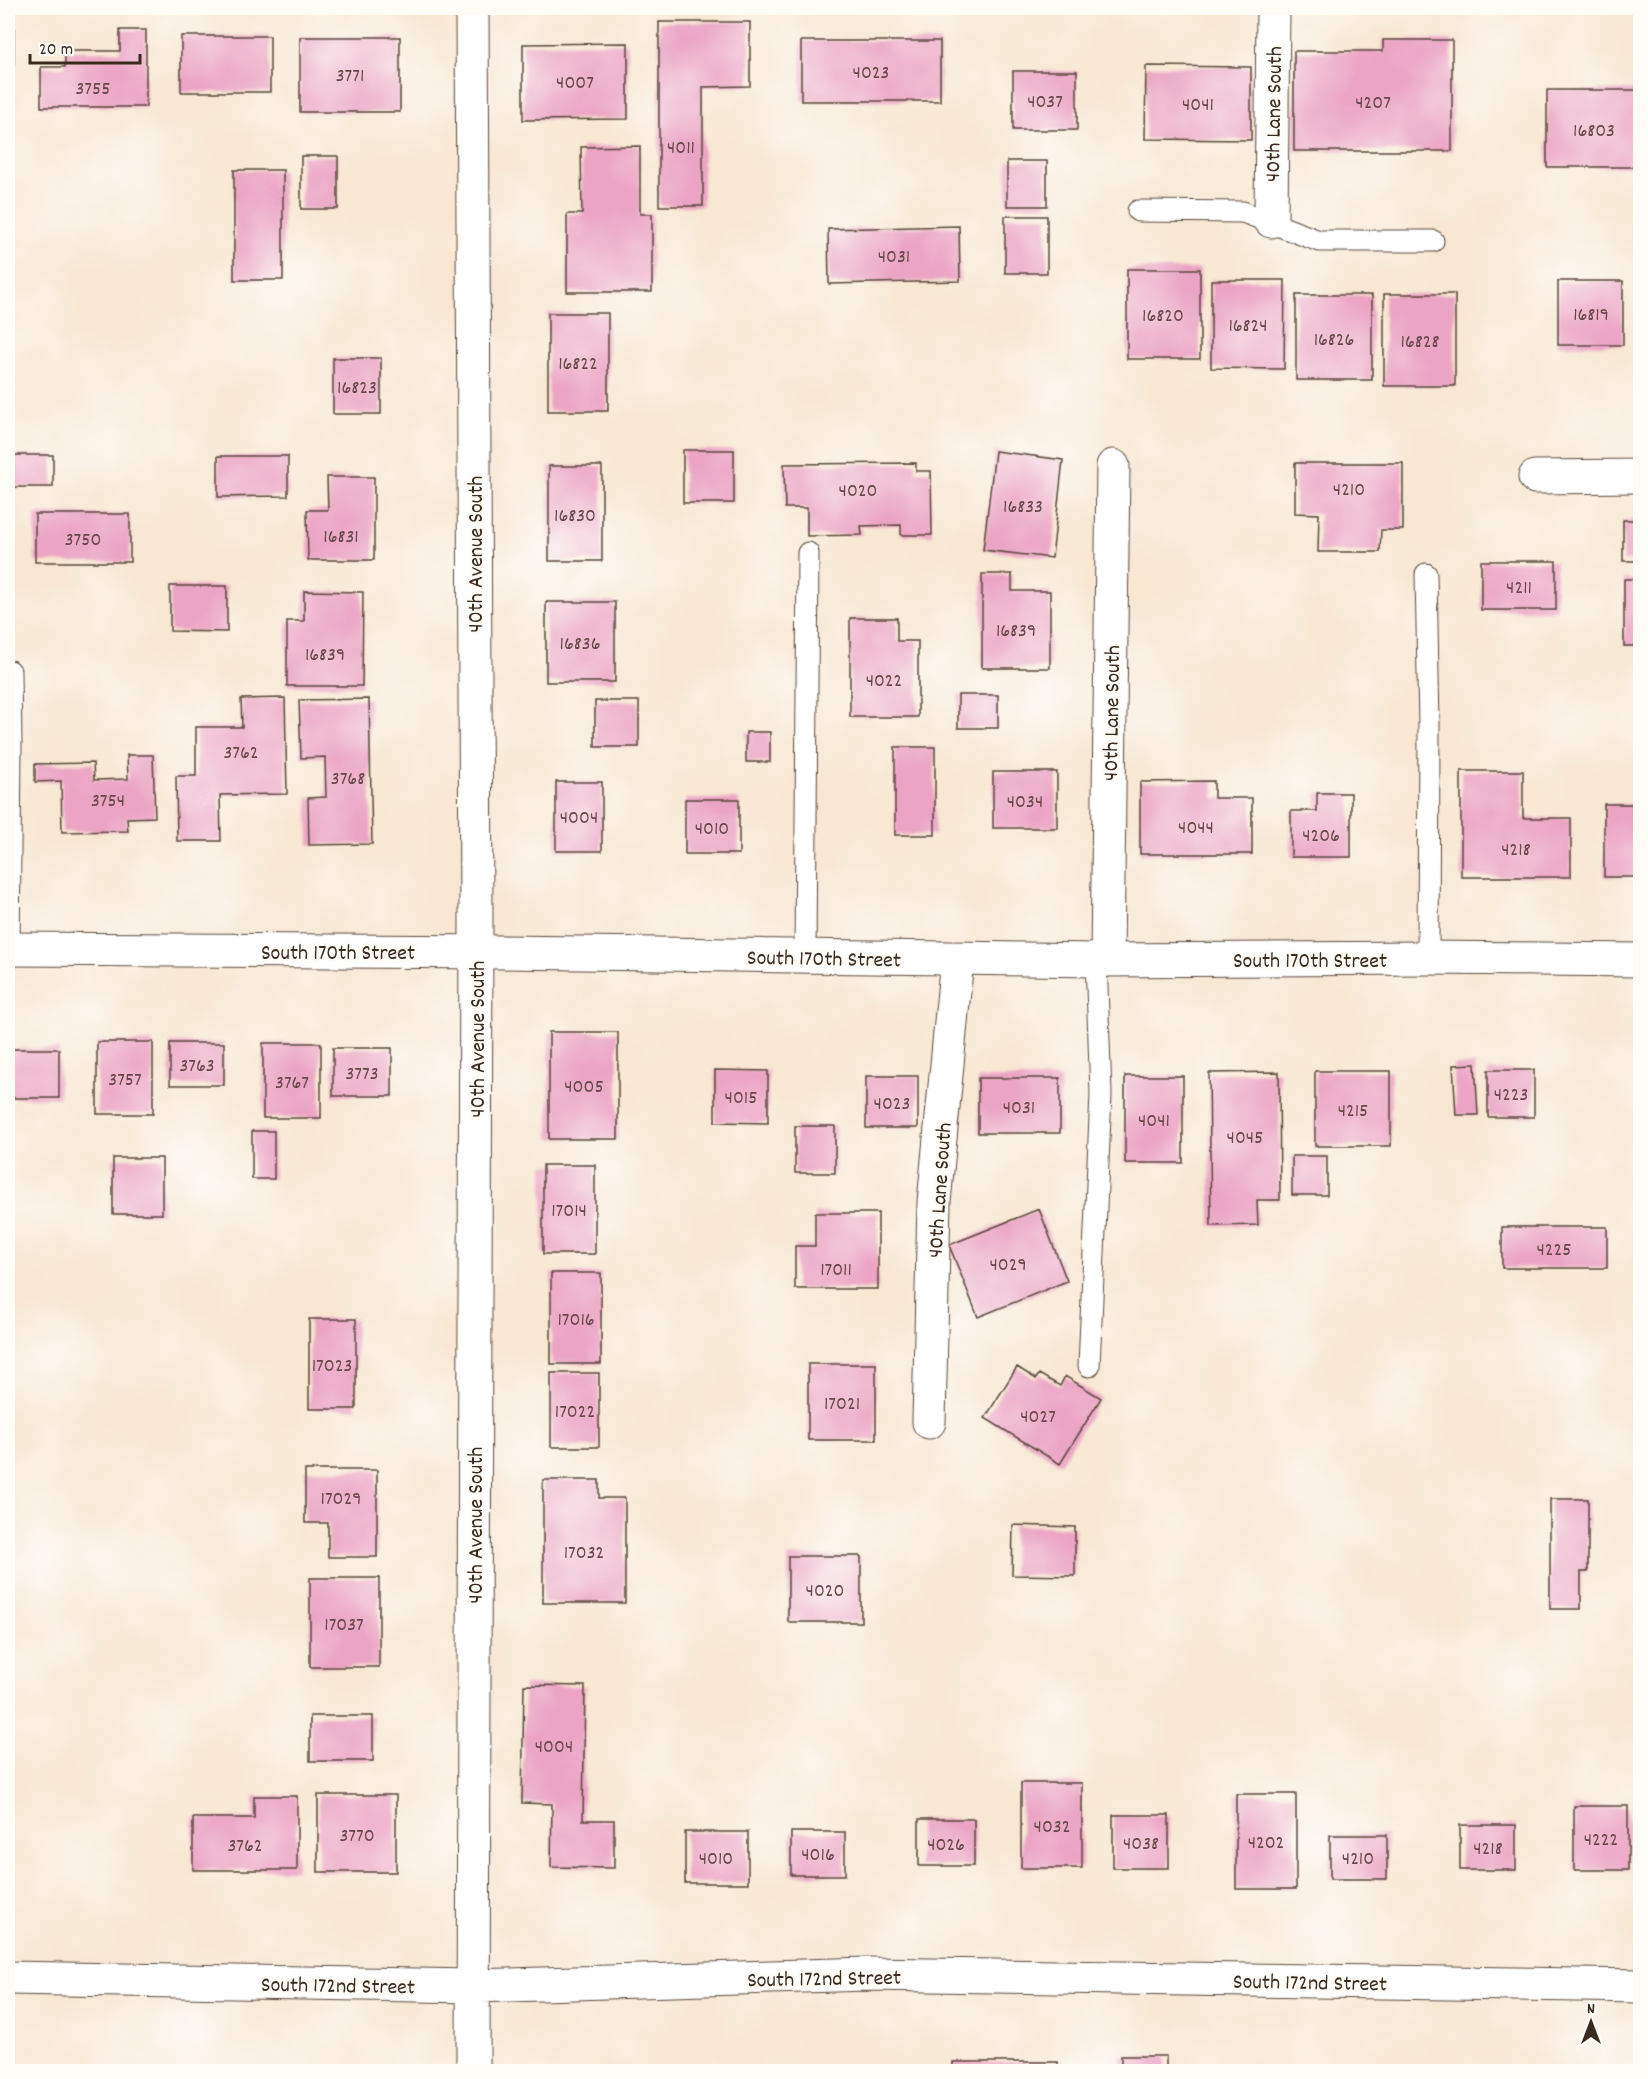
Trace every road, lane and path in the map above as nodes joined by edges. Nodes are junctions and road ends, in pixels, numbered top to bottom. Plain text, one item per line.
1 (472, 8) edge
2 (1274, 8) edge
3 (1138, 211) dead end
4 (1271, 221) junction
5 (1433, 241) dead end
6 (1113, 466) dead end
7 (1641, 476) edge
8 (1535, 477) dead end
9 (808, 553) dead end
10 (1426, 574) dead end
11 (10, 671) dead end
12 (8, 949) edge
13 (476, 952) junction
14 (805, 957) junction
15 (1428, 958) junction
16 (957, 959) junction
17 (1101, 960) junction
18 (1641, 960) edge
19 (1089, 1366) dead end
20 (929, 1422) dead end
21 (8, 1978) edge
22 (473, 1986) junction
23 (1641, 1986) edge
24 (473, 2072) edge

1 - 13 street, 40th Avenue South
2 - 4 street, 40th Lane South
3 - 4 lane
4 - 5 lane
6 - 17 street, 40th Lane South
7 - 8 street
9 - 14 lane
10 - 15 lane
11 - 12 lane
12 - 13 street, South 170th Street
13 - 14 street, South 170th Street
13 - 22 street, 40th Avenue South
14 - 16 street, South 170th Street
15 - 17 street, South 170th Street
15 - 18 street, South 170th Street
16 - 17 street, South 170th Street
16 - 20 street, 40th Lane South
17 - 19 lane
21 - 22 street, South 172nd Street
22 - 23 street, South 172nd Street
22 - 24 street, 40th Avenue South

